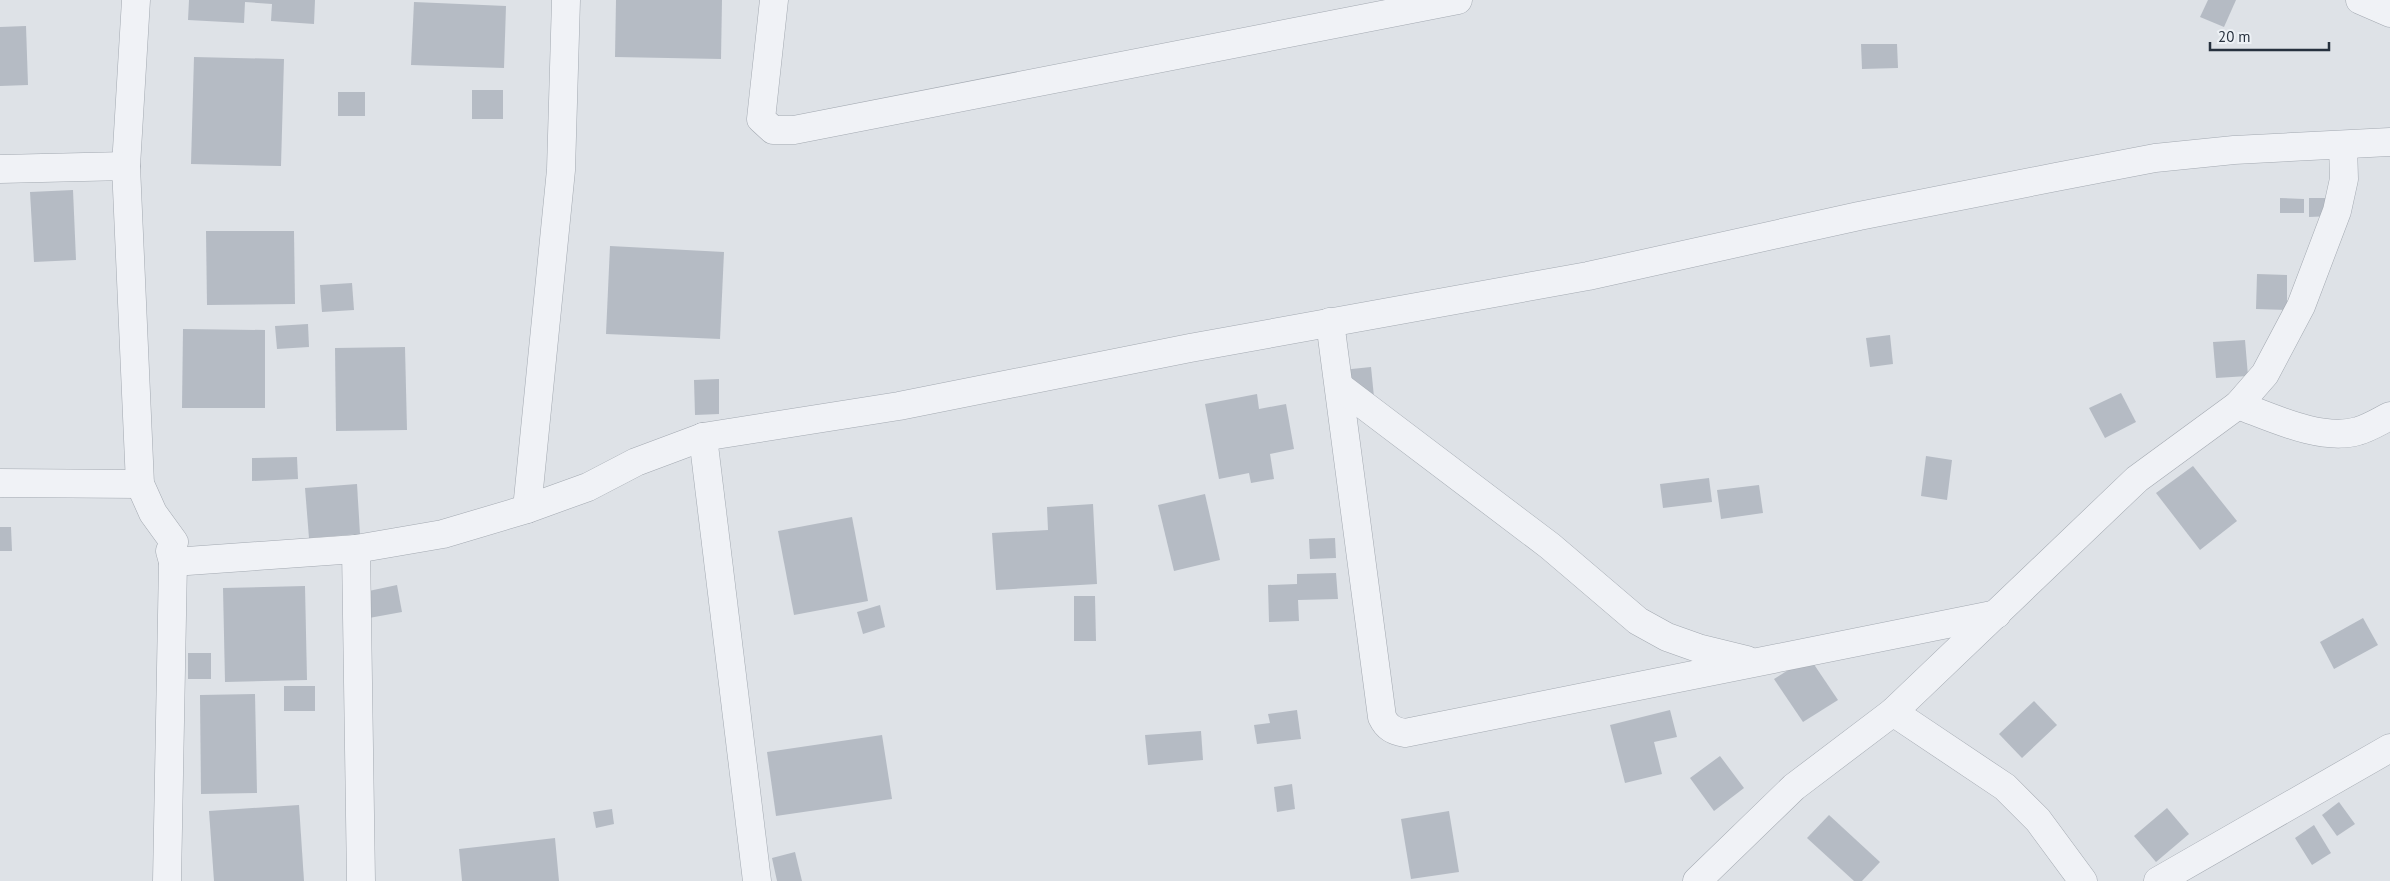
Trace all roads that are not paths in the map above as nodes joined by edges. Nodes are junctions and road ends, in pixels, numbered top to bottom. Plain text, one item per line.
1 (136, 0) edge
2 (566, 0) edge
3 (774, 0) edge
4 (1458, 0) edge
5 (2360, 0) edge
6 (2390, 13) edge
7 (2390, 142) edge
8 (2343, 145) junction
9 (126, 166) junction
10 (0, 169) edge
11 (1330, 322) junction
12 (1340, 388) junction
13 (2238, 404) junction
14 (2390, 416) edge
15 (703, 437) junction
16 (0, 483) edge
17 (140, 484) junction
18 (527, 509) junction
19 (356, 549) junction
20 (173, 562) junction
21 (1997, 614) junction
22 (1755, 662) junction
23 (1894, 712) junction
24 (2390, 748) edge
25 (167, 881) edge
26 (361, 881) edge
27 (757, 881) edge
28 (1697, 881) edge
29 (2083, 881) edge
30 (2158, 881) edge

1 - 9 street
2 - 18 street
3 - 4 street
5 - 6 street
7 - 8 street
8 - 11 street
8 - 13 street
9 - 10 street
9 - 17 street
11 - 12 street
11 - 15 street
12 - 22 street
12 - 22 street
13 - 14 street
13 - 21 street
15 - 18 street
15 - 27 street
16 - 17 street
17 - 20 street
18 - 19 street
19 - 20 street
19 - 26 street
20 - 25 street
21 - 22 street
21 - 23 street
23 - 28 street
23 - 29 street
24 - 30 street

